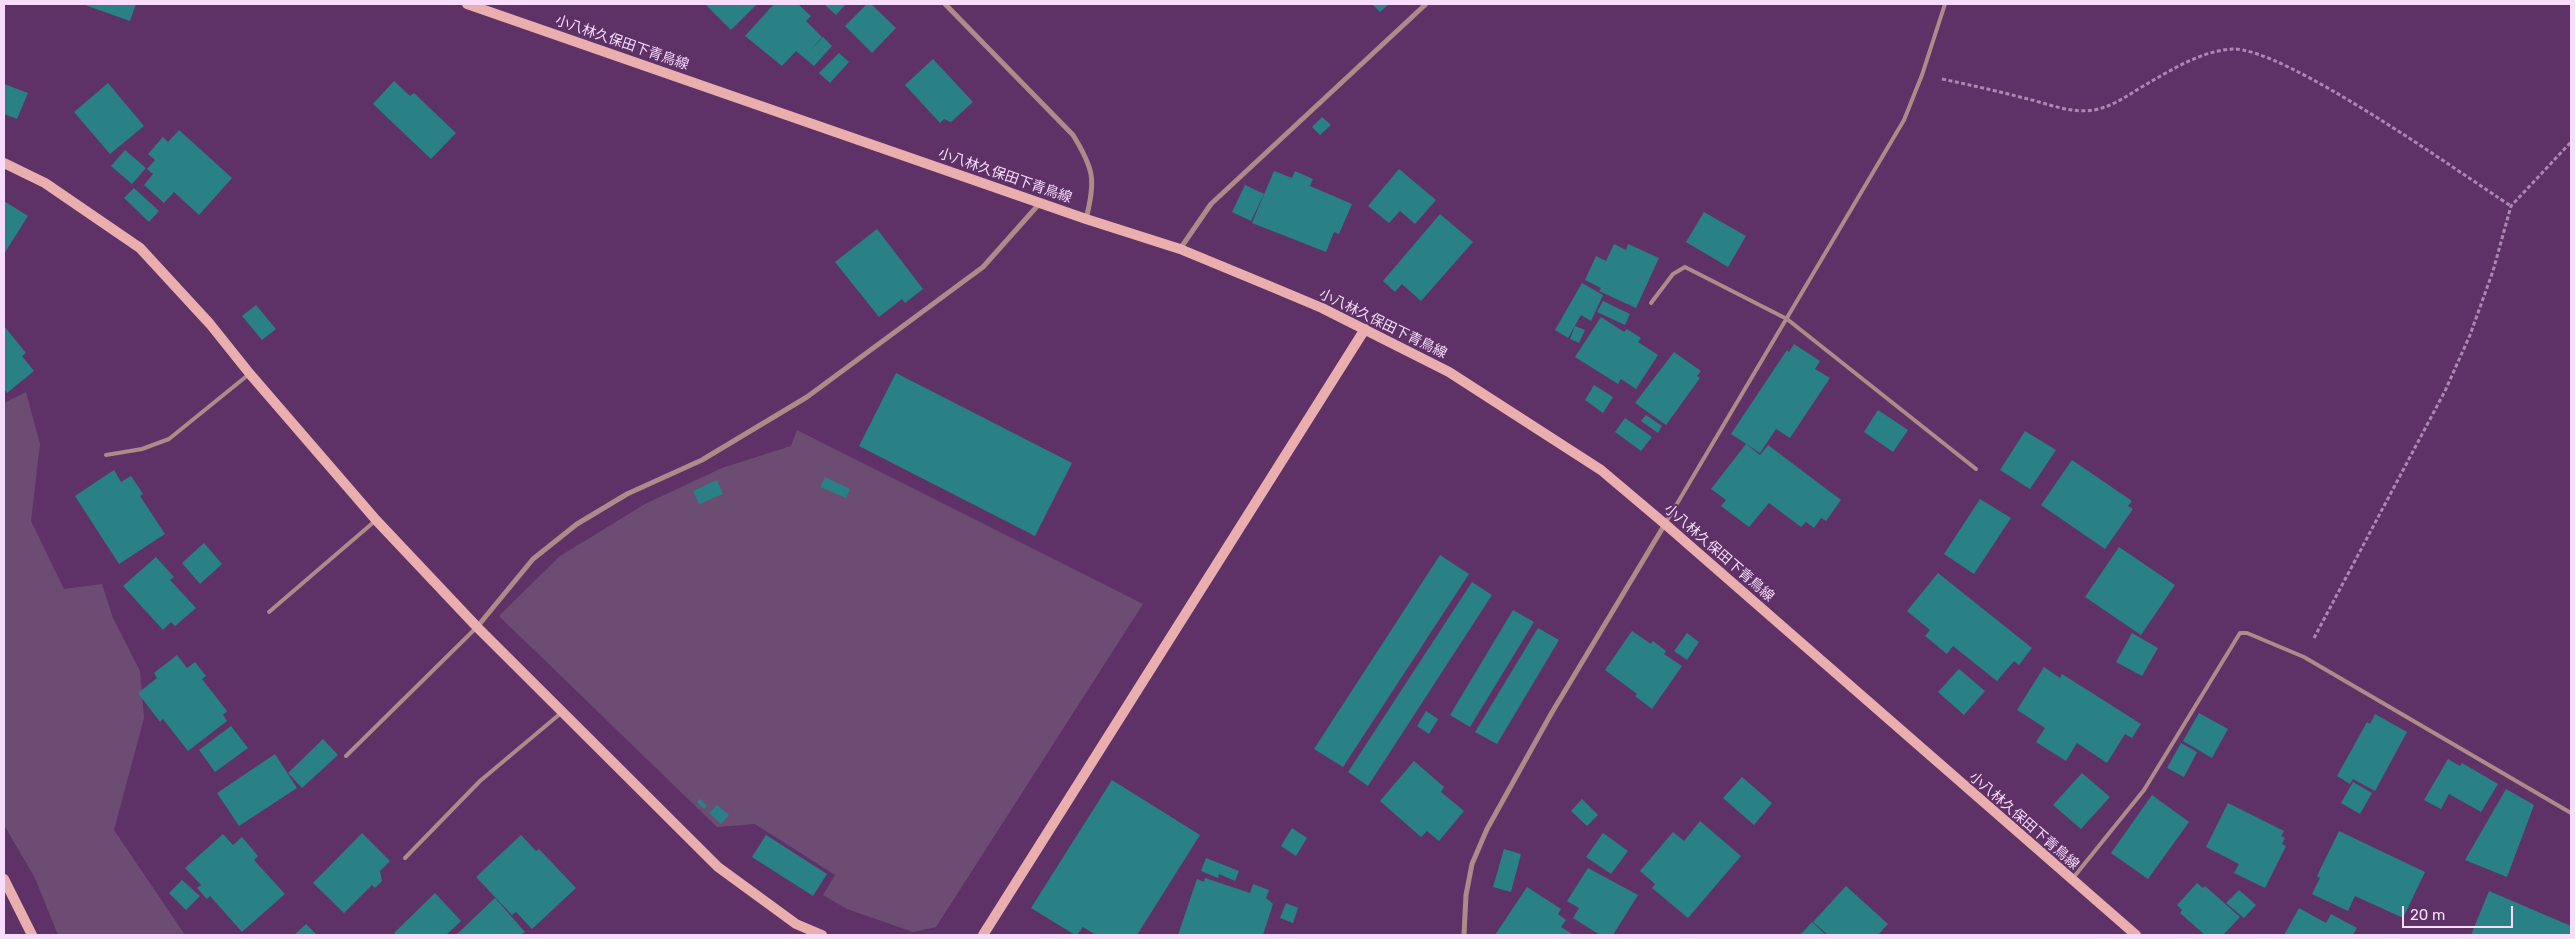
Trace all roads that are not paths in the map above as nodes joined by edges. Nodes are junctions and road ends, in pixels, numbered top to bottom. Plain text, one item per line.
1 (467, 4) edge
2 (945, 4) edge
3 (1426, 4) edge
4 (1945, 4) edge
5 (4, 163) edge
6 (1040, 202) junction
7 (1086, 219) junction
8 (1180, 249) junction
9 (1651, 303) dead end
10 (1786, 319) junction
11 (1365, 329) junction
12 (250, 374) junction
13 (106, 455) dead end
14 (1976, 468) dead end
15 (376, 520) junction
16 (1665, 524) junction
17 (269, 612) dead end
18 (477, 626) junction
19 (562, 712) junction
20 (346, 756) dead end
21 (2571, 813) edge
22 (406, 858) dead end
23 (4, 879) edge
24 (2071, 880) junction
25 (32, 935) edge
26 (822, 935) edge
27 (983, 935) edge
28 (1464, 935) edge
29 (2136, 935) edge

1 - 6 main road, 小八林久保田下青鳥線
2 - 7 street
3 - 8 street
4 - 10 lane
5 - 12 main road
6 - 7 main road, 小八林久保田下青鳥線
6 - 18 street
7 - 8 main road, 小八林久保田下青鳥線
8 - 11 main road, 小八林久保田下青鳥線
9 - 10 lane
10 - 14 lane
10 - 16 lane
11 - 16 main road, 小八林久保田下青鳥線
11 - 27 main road
12 - 13 lane
12 - 15 main road
15 - 17 lane
15 - 18 main road
16 - 24 main road, 小八林久保田下青鳥線
16 - 28 street
18 - 19 main road
18 - 20 lane
19 - 22 lane
19 - 26 main road
21 - 24 lane
23 - 25 main road
24 - 29 main road, 小八林久保田下青鳥線

